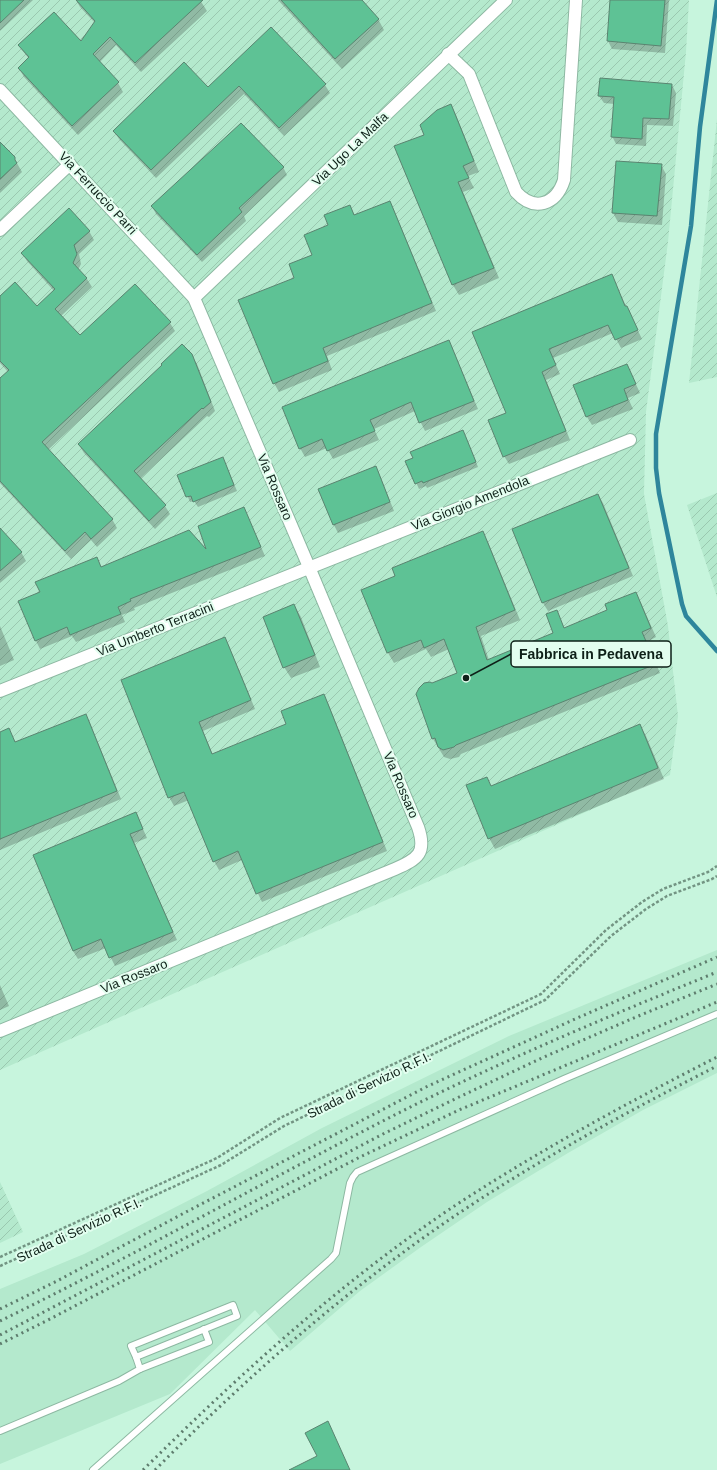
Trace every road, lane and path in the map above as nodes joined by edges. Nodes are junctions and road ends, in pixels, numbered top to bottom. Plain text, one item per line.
1 (506, 0) edge
2 (576, 0) edge
3 (448, 54) junction
4 (0, 90) edge
5 (70, 164) junction
6 (0, 230) edge
7 (194, 298) junction
8 (630, 440) dead end
9 (310, 567) junction
10 (0, 690) edge
11 (717, 866) edge
12 (717, 876) edge
13 (717, 1014) edge
14 (0, 1031) edge
15 (0, 1257) edge
16 (0, 1266) edge
17 (204, 1329) junction
18 (136, 1357) junction
19 (140, 1369) junction
20 (0, 1431) edge
21 (92, 1470) edge

1 - 3 street, Via Ugo La Malfa
2 - 3 street
3 - 7 street, Via Ugo La Malfa
4 - 5 street, Via Ferruccio Parri
5 - 6 street
5 - 7 street, Via Ferruccio Parri
7 - 9 street, Via Rossaro
8 - 9 street, Via Giorgio Amendola
9 - 10 street, Via Umberto Terracini
9 - 14 street, Via Rossaro
11 - 15 path
12 - 16 path, Strada di Servizio R.F.I.
13 - 21 lane
17 - 18 lane
17 - 18 lane
17 - 19 lane
18 - 19 lane
19 - 20 lane

